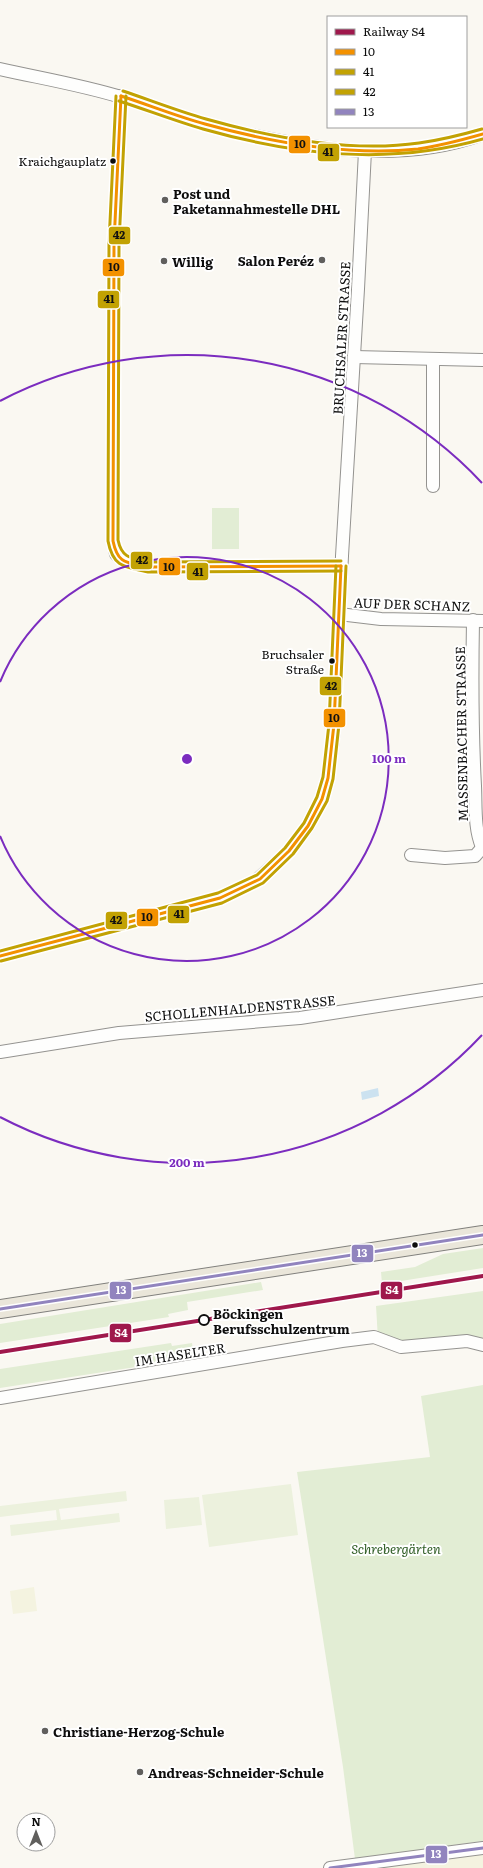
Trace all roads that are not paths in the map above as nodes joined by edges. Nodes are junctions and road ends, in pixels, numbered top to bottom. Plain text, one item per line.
1 (0, 69) edge
2 (121, 96) junction
3 (483, 134) edge
4 (364, 151) junction
5 (354, 357) junction
6 (433, 359) junction
7 (483, 360) edge
8 (433, 486) dead end
9 (341, 566) junction
10 (339, 614) junction
11 (478, 620) edge
12 (483, 847) edge
13 (411, 855) dead end
14 (0, 956) edge
15 (483, 990) edge
16 (0, 1052) edge
17 (483, 1235) edge
18 (0, 1309) edge
19 (483, 1345) edge
20 (0, 1398) edge
21 (483, 1848) edge
22 (330, 1868) edge

1 - 2 street
2 - 4 street
2 - 9 street
3 - 4 street
4 - 5 street, BRUCHSALER STRASSE
5 - 6 street
5 - 9 street, BRUCHSALER STRASSE
6 - 7 street
6 - 8 street
9 - 10 street, BRUCHSALER STRASSE
10 - 11 street, AUF DER SCHANZ
10 - 14 street, BRUCHSALER STRASSE
11 - 12 street, MASSENBACHER STRASSE
12 - 13 street
15 - 16 street, SCHOLLENHALDENSTRASSE
17 - 18 main road
19 - 20 street, IM HASELTER
21 - 22 street

